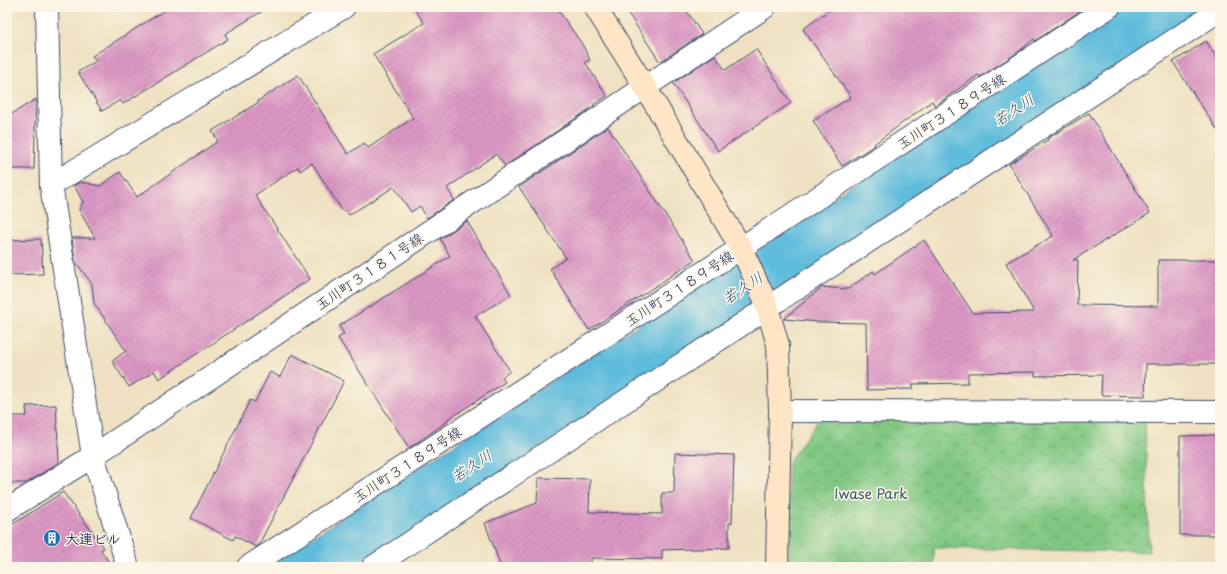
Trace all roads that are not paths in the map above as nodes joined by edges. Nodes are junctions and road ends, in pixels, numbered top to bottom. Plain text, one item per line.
1 (47, 7) edge
2 (344, 7) edge
3 (595, 7) edge
4 (766, 7) edge
5 (1109, 7) edge
6 (1220, 10) edge
7 (645, 87) junction
8 (52, 186) junction
9 (741, 248) junction
10 (766, 304) junction
11 (780, 411) junction
12 (1220, 412) edge
13 (93, 456) junction
14 (7, 510) edge
15 (128, 567) edge
16 (248, 567) edge
17 (373, 567) edge
18 (777, 567) edge

1 - 8 street
2 - 8 street
3 - 7 street
4 - 7 street, 玉川町３１８１号線
5 - 9 street, 玉川町３１８９号線
6 - 10 street
7 - 9 street
7 - 13 street, 玉川町３１８１号線
8 - 13 street
9 - 10 street
9 - 16 street, 玉川町３１８９号線
10 - 11 street
10 - 17 street
11 - 12 street
11 - 18 street
13 - 14 street, 玉川町３１８１号線
13 - 15 street

